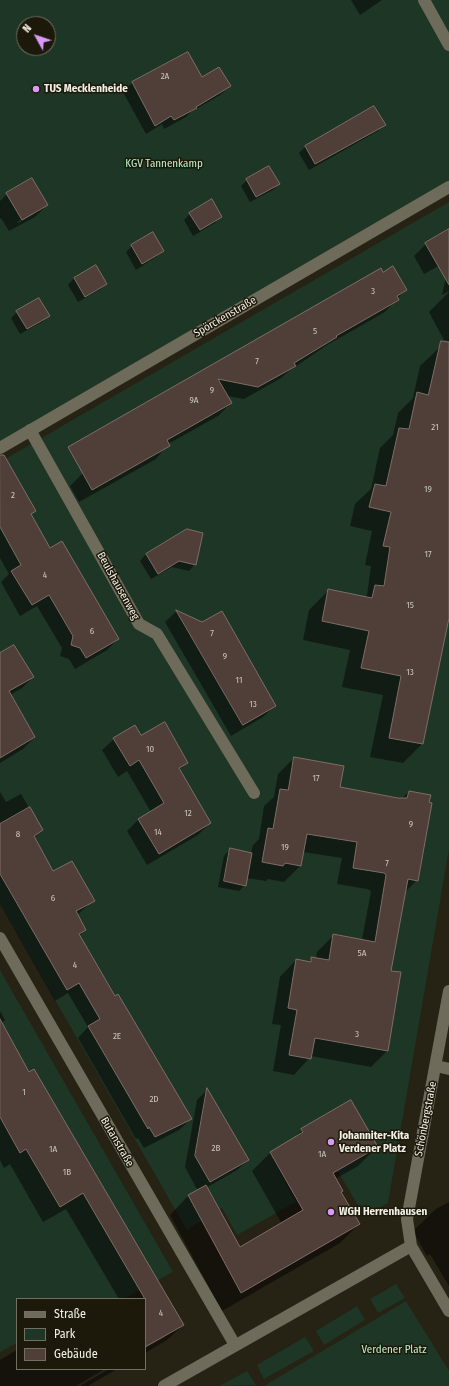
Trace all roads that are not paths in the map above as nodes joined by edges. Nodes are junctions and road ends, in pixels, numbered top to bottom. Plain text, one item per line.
1 (424, 0) edge
2 (449, 45) edge
3 (449, 187) edge
4 (30, 430) junction
5 (0, 448) edge
6 (254, 792) dead end
7 (0, 938) edge
8 (449, 991) edge
9 (436, 1066) junction
10 (449, 1069) edge
11 (412, 1246) junction
12 (449, 1311) edge
13 (235, 1345) junction
14 (164, 1386) edge

1 - 2 street
3 - 4 street, Spörckenstraße
4 - 5 street, Spörckenstraße
4 - 6 street, Beulshausenweg
7 - 13 street, Butanstraße
8 - 9 street, Schönbergstraße
9 - 10 street
9 - 11 street, Schönbergstraße
11 - 12 street
11 - 13 street
13 - 14 street

